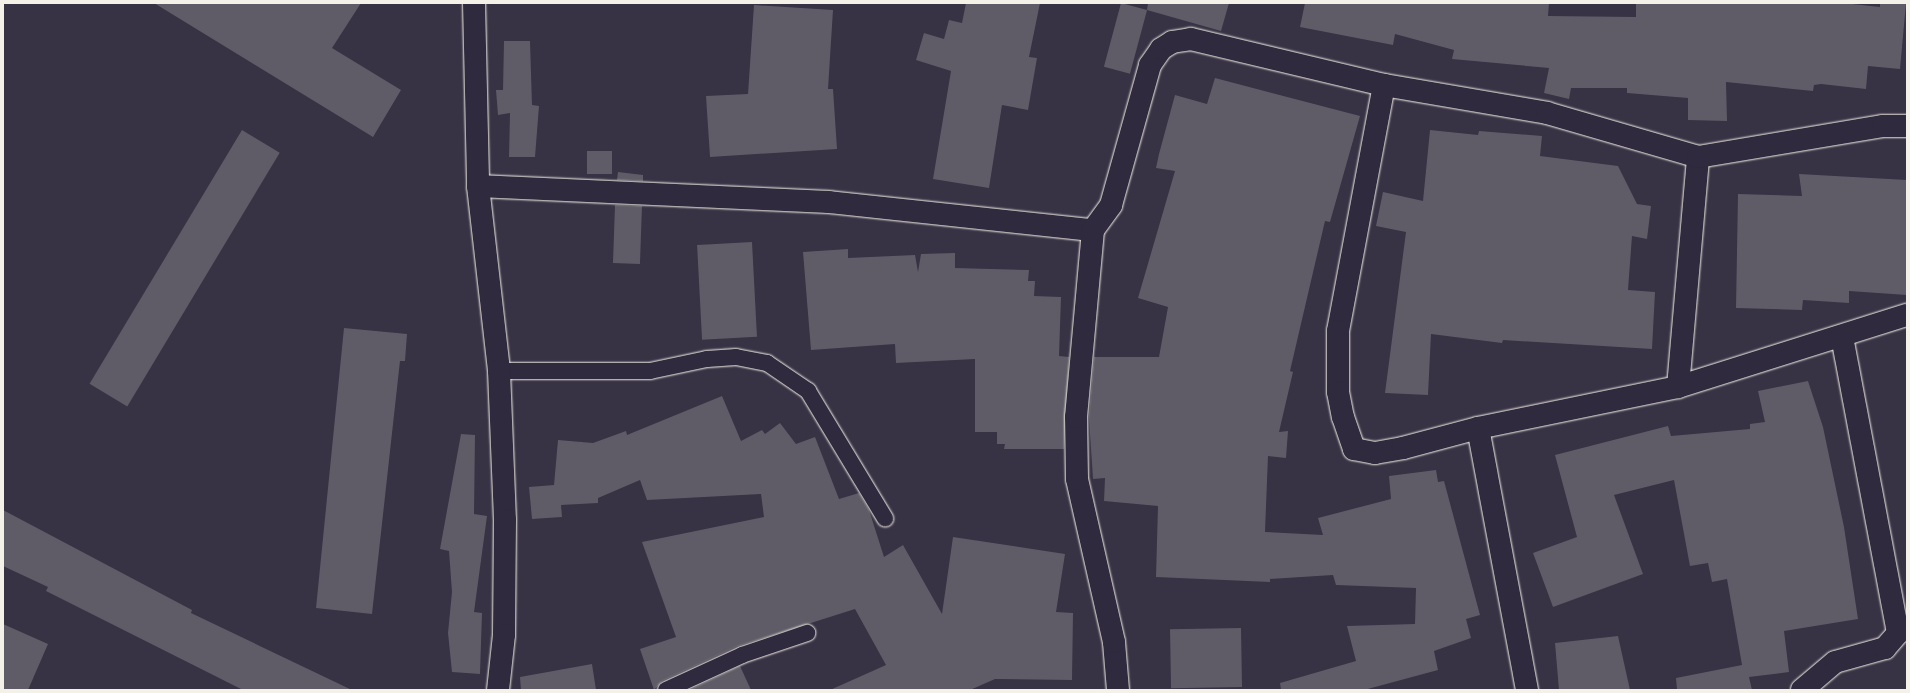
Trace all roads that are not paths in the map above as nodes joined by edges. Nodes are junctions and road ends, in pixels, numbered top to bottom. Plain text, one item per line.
1 (474, 3) edge
2 (1384, 85) junction
3 (1907, 126) edge
4 (1698, 157) junction
5 (478, 186) junction
6 (1093, 230) junction
7 (1907, 315) edge
8 (1842, 336) junction
9 (499, 371) junction
10 (1678, 387) junction
11 (1478, 428) junction
12 (885, 518) dead end
13 (807, 633) dead end
14 (498, 690) edge
15 (666, 690) edge
16 (1118, 690) edge
17 (1527, 690) edge
18 (1802, 690) edge

1 - 5 street
2 - 4 street
2 - 6 street
2 - 11 street
3 - 4 street
4 - 10 street
5 - 6 street
5 - 9 street
6 - 16 street
7 - 8 street
8 - 10 street
8 - 18 street
9 - 12 lane
9 - 14 street
10 - 11 street
11 - 17 street
13 - 15 lane

